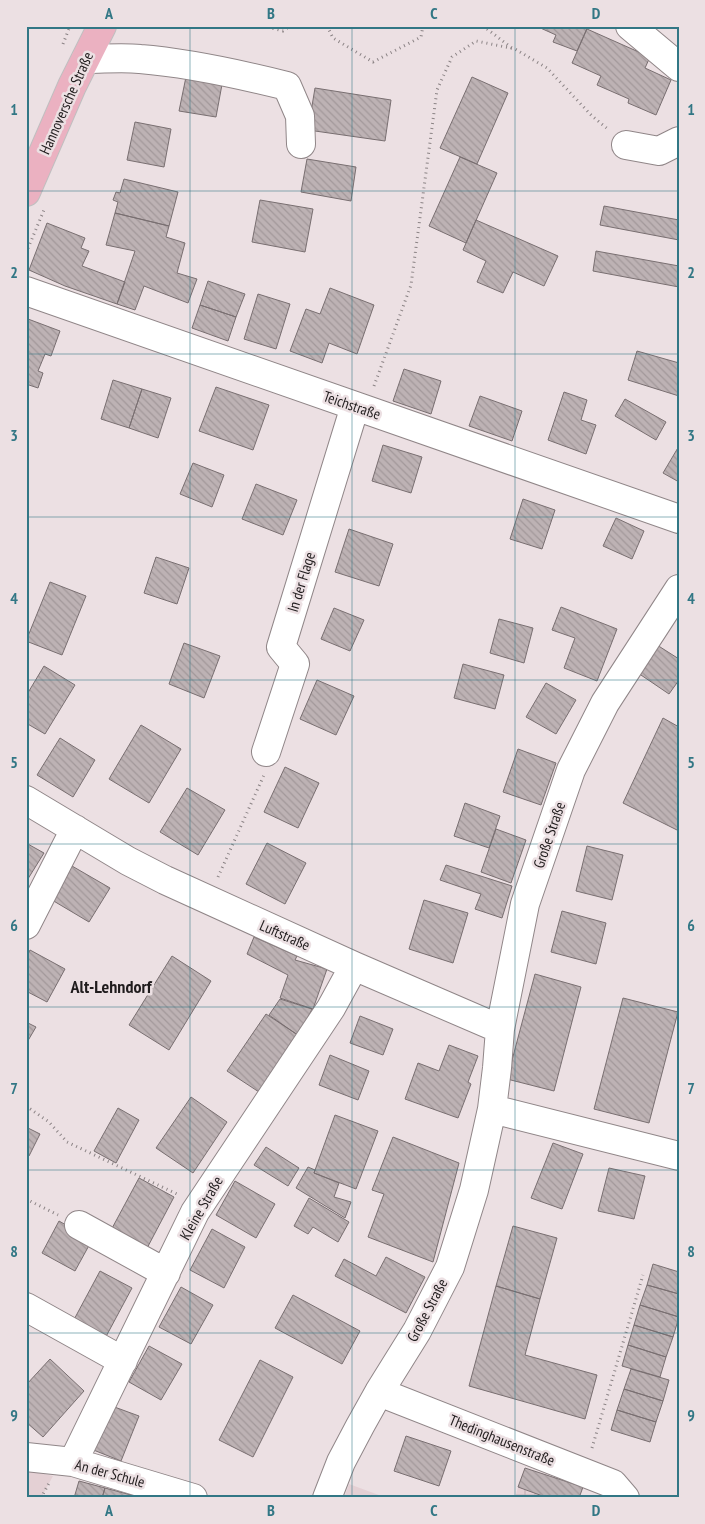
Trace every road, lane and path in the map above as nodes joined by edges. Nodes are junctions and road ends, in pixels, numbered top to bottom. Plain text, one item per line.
1 (263, 26) edge
2 (290, 26) edge
3 (327, 26) edge
4 (423, 26) edge
5 (483, 26) edge
6 (630, 26) edge
7 (95, 38) edge
8 (515, 49) junction
9 (679, 67) edge
10 (679, 141) edge
11 (301, 144) dead end
12 (626, 145) joint
13 (26, 192) edge
14 (26, 291) edge
15 (355, 406) junction
16 (679, 519) edge
17 (679, 589) edge
18 (266, 752) joint
19 (26, 800) edge
20 (75, 829) junction
21 (208, 900) junction
22 (26, 925) edge
23 (354, 966) junction
24 (500, 1029) junction
25 (26, 1106) edge
26 (492, 1109) junction
27 (679, 1156) edge
28 (26, 1199) edge
29 (200, 1205) junction
30 (79, 1225) joint
31 (166, 1273) junction
32 (643, 1275) dead end
33 (26, 1307) edge
34 (123, 1361) junction
35 (379, 1392) junction
36 (26, 1457) edge
37 (73, 1462) junction
38 (585, 1473) junction
39 (621, 1496) edge
40 (193, 1498) edge
41 (327, 1498) edge

1 - 2 path
3 - 4 path
5 - 8 path
6 - 9 street
7 - 11 street
7 - 13 main road, Hannoversche Straße
8 - 12 path
8 - 15 path
10 - 12 street
14 - 15 street, Teichstraße
15 - 16 street, Teichstraße
15 - 18 street, In der Flage
17 - 24 street, Große Straße
18 - 21 path
19 - 20 street, Luftstraße
20 - 21 street, Luftstraße
20 - 22 street
21 - 23 street, Luftstraße
23 - 24 street, Luftstraße
23 - 29 street, Kleine Straße
24 - 26 street, Große Straße
25 - 29 path
26 - 27 street
26 - 35 street, Große Straße
28 - 30 path
29 - 31 street, Kleine Straße
30 - 31 street
31 - 34 street, Kleine Straße
32 - 38 path
33 - 34 street
34 - 37 street, Kleine Straße
35 - 38 street, Thedinghausenstraße
35 - 41 street, Große Straße
36 - 37 street, An der Schule
37 - 40 street, An der Schule
38 - 39 street, Thedinghausenstraße

